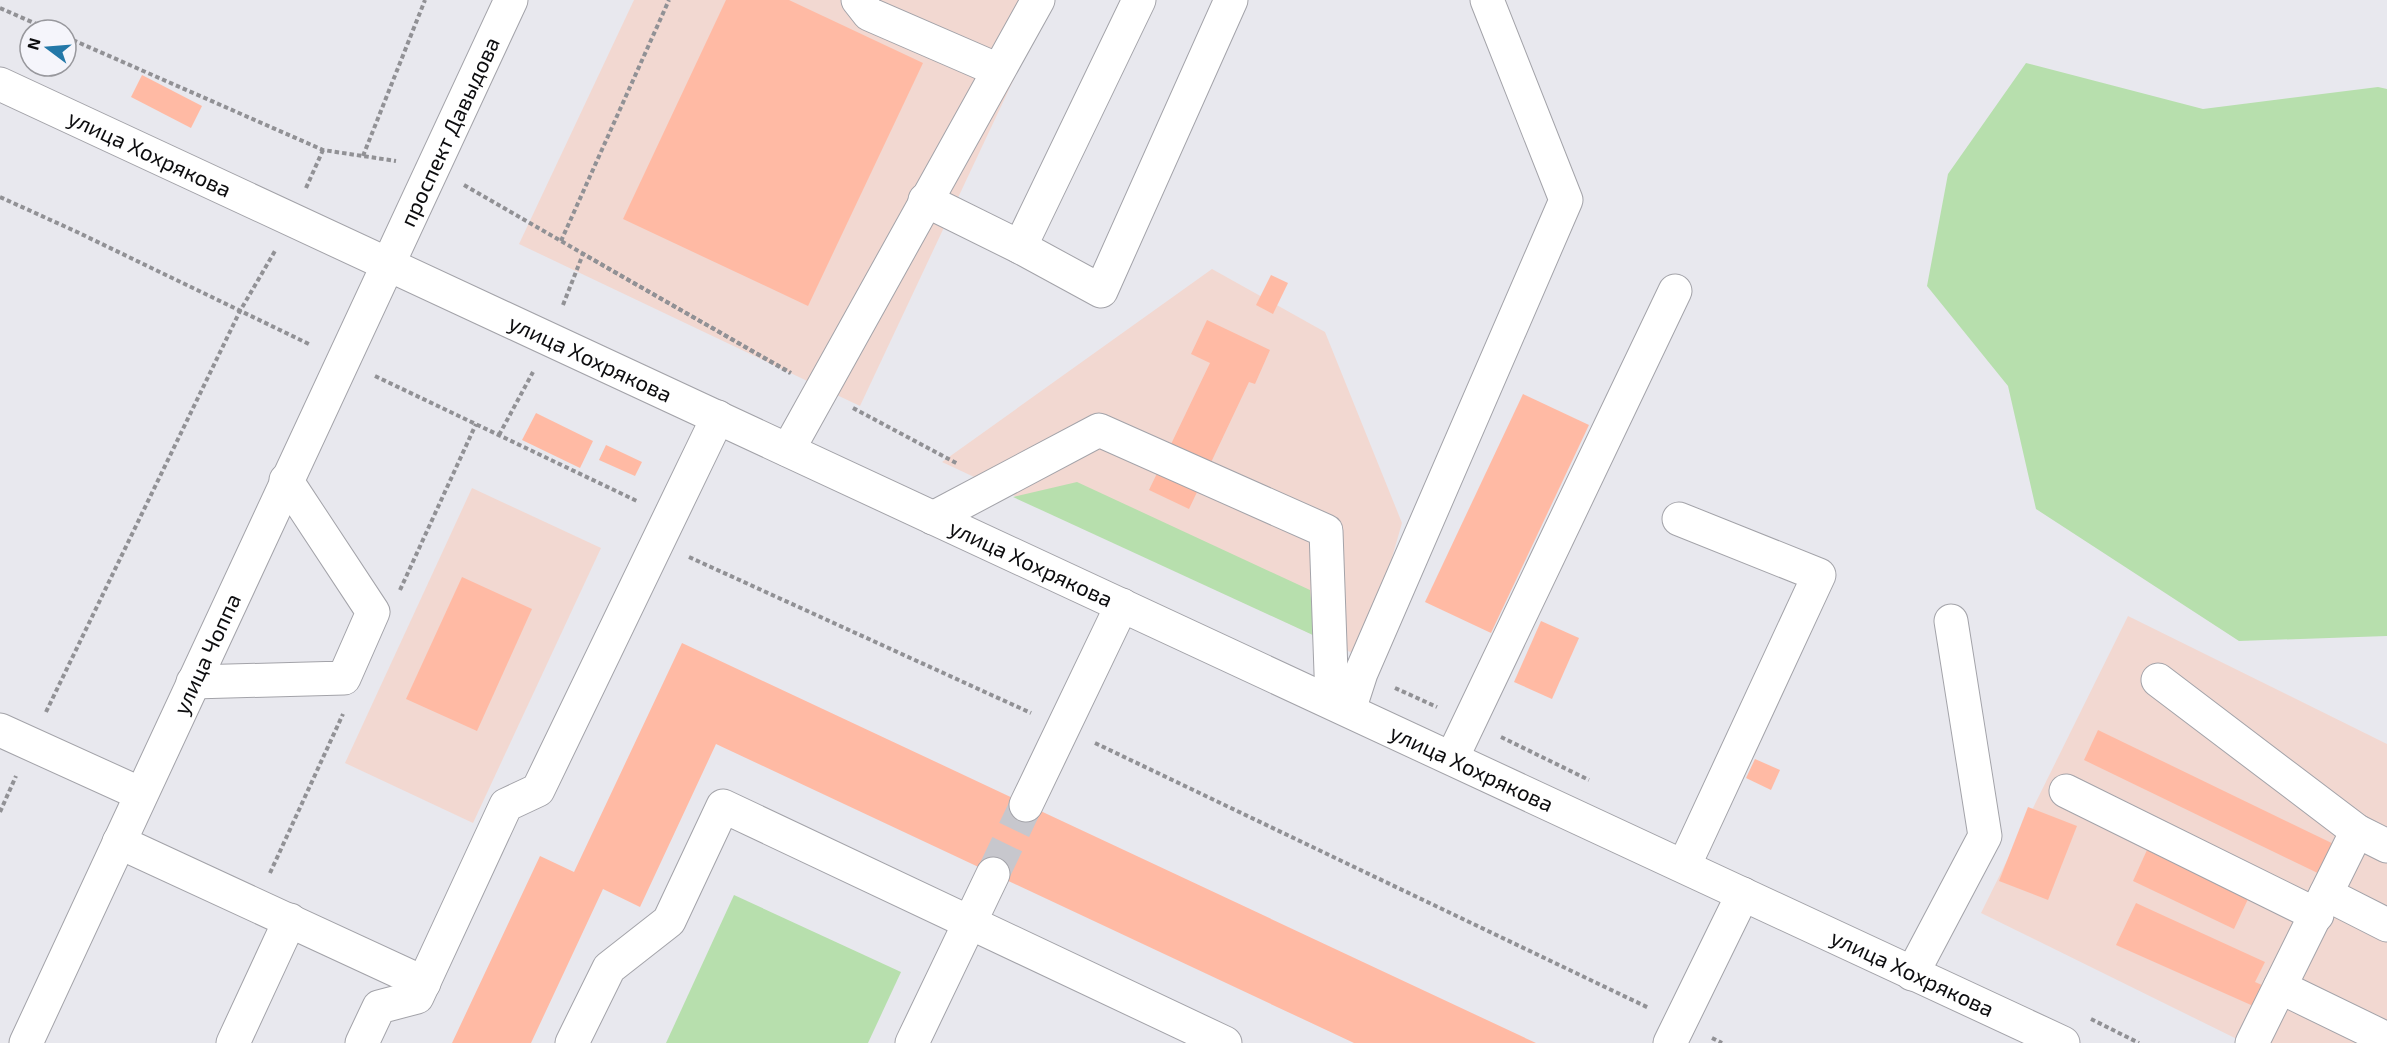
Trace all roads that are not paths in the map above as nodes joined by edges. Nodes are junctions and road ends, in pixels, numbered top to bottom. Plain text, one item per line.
1 (511, 0) edge
2 (858, 0) edge
3 (1038, 0) edge
4 (1139, 0) edge
5 (1231, 0) edge
6 (1487, 0) edge
7 (998, 70) junction
8 (0, 84) edge
9 (925, 200) junction
10 (1020, 247) junction
11 (387, 263) junction
12 (1675, 291) dead end
13 (718, 417) junction
14 (788, 450) junction
15 (286, 480) junction
16 (933, 518) junction
17 (1679, 519) dead end
18 (1122, 605) junction
19 (1951, 621) dead end
20 (2158, 680) dead end
21 (193, 682) junction
22 (1340, 705) junction
23 (0, 730) edge
24 (1452, 758) junction
25 (2066, 791) dead end
26 (141, 794) junction
27 (1026, 804) tunnel mouth
28 (2357, 831) junction
29 (119, 842) junction
30 (2387, 846) edge
31 (1684, 866) junction
32 (993, 874) tunnel mouth
33 (1743, 894) junction
34 (2322, 904) junction
35 (290, 920) junction
36 (970, 922) junction
37 (2387, 925) edge
38 (1912, 974) junction
39 (424, 983) junction
40 (2280, 987) junction
41 (1675, 1033) edge
42 (2387, 1039) edge
43 (26, 1043) edge
44 (233, 1043) edge
45 (362, 1043) edge
46 (572, 1043) edge
47 (912, 1043) edge
48 (1225, 1043) edge
49 (2063, 1043) edge
50 (2252, 1043) edge

1 - 11 main road, проспект Давыдова
2 - 7 main road
3 - 7 main road
4 - 10 main road
5 - 10 main road
6 - 22 main road
7 - 9 main road
8 - 11 main road, улица Хохрякова
9 - 10 main road
9 - 14 main road
11 - 13 main road, улица Хохрякова
11 - 15 main road, улица Чоппа
12 - 24 main road
13 - 14 main road, улица Хохрякова
13 - 39 main road
14 - 16 main road, улица Хохрякова
15 - 21 main road, улица Чоппа
15 - 21 main road
16 - 18 main road, улица Хохрякова
16 - 22 main road
17 - 31 main road
18 - 22 main road, улица Хохрякова
18 - 27 main road
19 - 38 main road
20 - 28 main road
21 - 26 main road, улица Чоппа
22 - 24 main road, улица Хохрякова
23 - 26 main road
24 - 31 main road, улица Хохрякова
25 - 34 main road
26 - 29 main road, улица Чоппа
28 - 30 main road
28 - 34 main road
29 - 35 main road
29 - 43 main road, улица Чоппа
31 - 33 main road, улица Хохрякова
32 - 36 main road
33 - 38 main road, улица Хохрякова
33 - 41 main road
34 - 37 main road
34 - 40 main road
35 - 39 main road
35 - 44 main road
36 - 46 main road
36 - 47 main road
36 - 48 main road
38 - 49 main road, улица Хохрякова
39 - 45 main road
40 - 42 main road
40 - 50 main road

